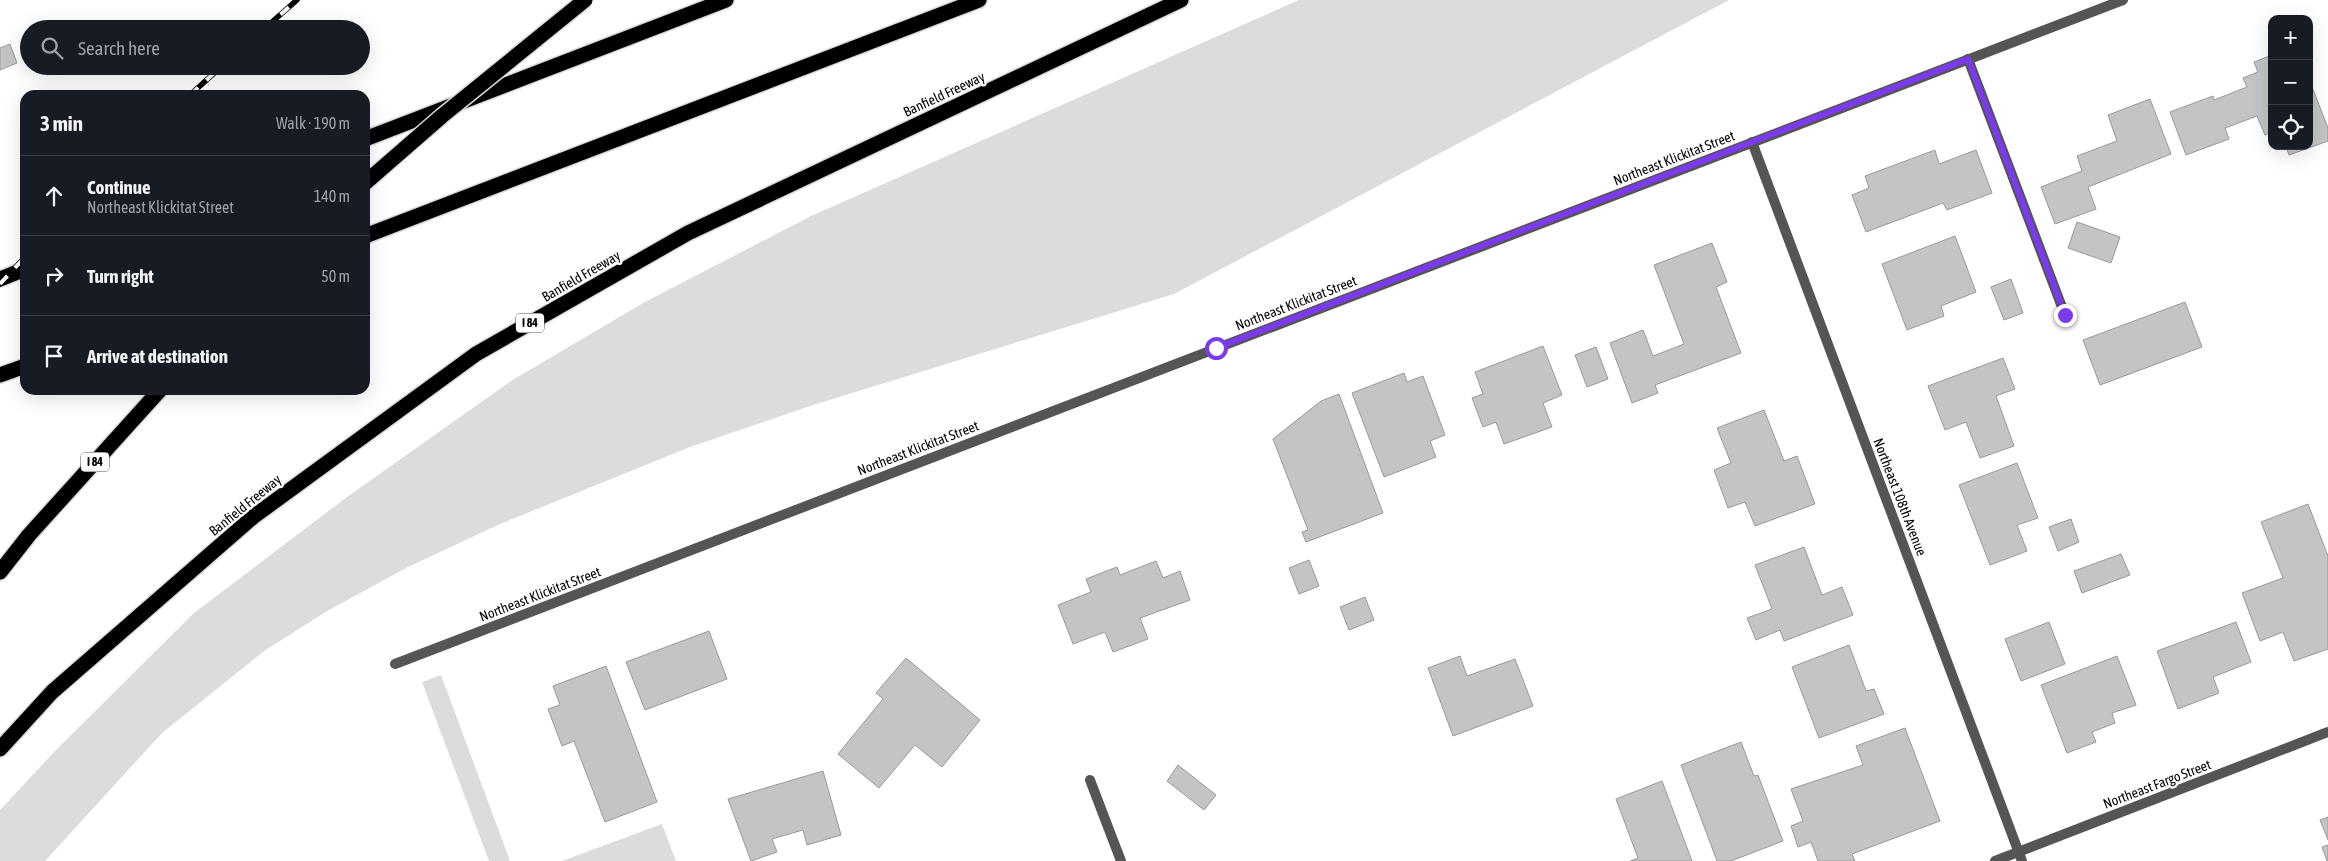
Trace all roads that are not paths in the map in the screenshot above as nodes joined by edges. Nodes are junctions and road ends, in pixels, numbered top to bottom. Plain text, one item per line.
1 (584, 0) edge
2 (726, 0) edge
3 (979, 0) edge
4 (1181, 0) edge
5 (2123, 0) edge
6 (1968, 59) junction
7 (370, 137) edge
8 (1752, 142) junction
9 (370, 179) edge
10 (370, 234) edge
11 (20, 271) edge
12 (0, 279) edge
13 (2065, 315) dead end
14 (20, 368) edge
15 (0, 375) edge
16 (155, 395) edge
17 (0, 572) edge
18 (395, 664) dead end
19 (2328, 732) edge
20 (0, 749) edge
21 (1090, 780) dead end
22 (2020, 857) edge
23 (1121, 861) edge
24 (1995, 861) edge

1 - 9 highway, bridge
2 - 7 highway
3 - 10 highway
4 - 20 highway, Banfield Freeway / I 84
5 - 6 street, Northeast Klickitat Street
6 - 8 street, Northeast Klickitat Street
6 - 13 street
8 - 18 street, Northeast Klickitat Street
8 - 22 street, Northeast 108th Avenue
11 - 12 highway
14 - 15 highway
16 - 17 highway, I 84
19 - 22 street, Northeast Fargo Street
21 - 23 street
22 - 24 street, Northeast Fargo Street

